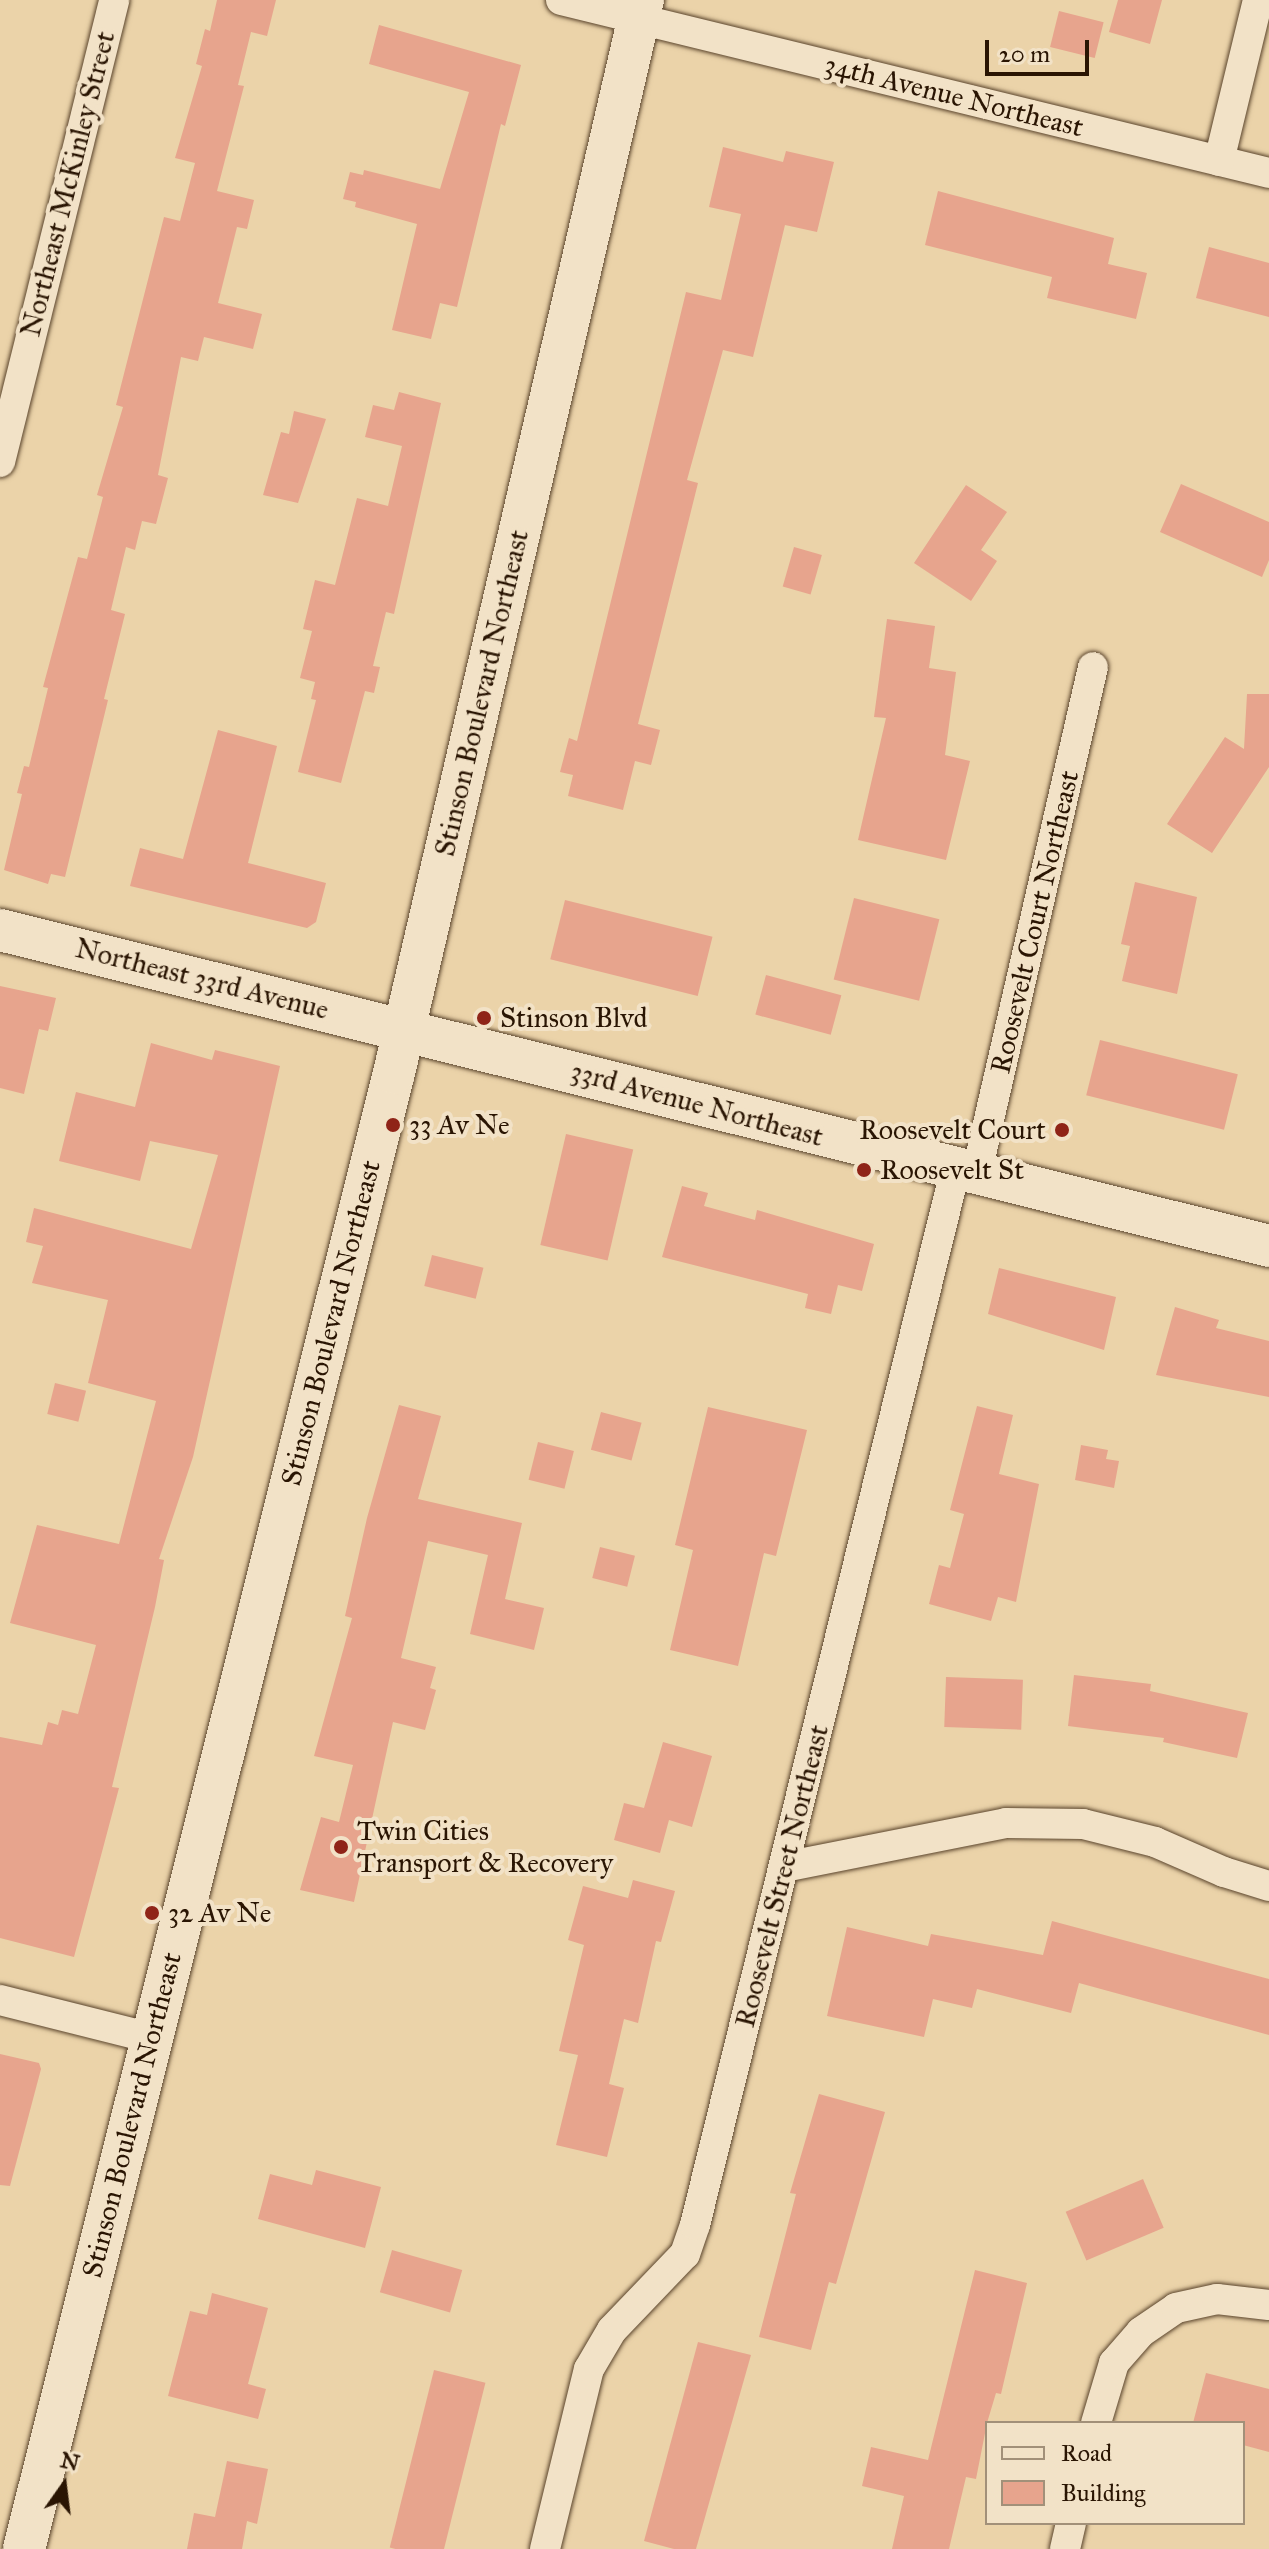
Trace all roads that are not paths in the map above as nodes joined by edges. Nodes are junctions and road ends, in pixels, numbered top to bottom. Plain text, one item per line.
1 (114, 0) edge
2 (561, 0) edge
3 (1258, 0) edge
4 (641, 9) edge
5 (1219, 161) junction
6 (1269, 173) edge
7 (0, 462) edge
8 (1093, 667) dead end
9 (0, 930) edge
10 (404, 1028) junction
11 (966, 1173) junction
12 (1269, 1246) edge
13 (784, 1867) junction
14 (1269, 1886) edge
15 (0, 2000) edge
16 (151, 2038) junction
17 (1269, 2305) edge
18 (1097, 2421) edge
19 (1071, 2525) edge
20 (24, 2549) edge
21 (545, 2549) edge
22 (1065, 2549) edge

1 - 7 street, Northeast McKinley Street
2 - 4 street, 34th Avenue Northeast
3 - 5 street
4 - 5 street, 34th Avenue Northeast
4 - 10 street, Stinson Boulevard Northeast
5 - 6 street, 34th Avenue Northeast
8 - 11 street, Roosevelt Court Northeast
9 - 10 street, Northeast 33rd Avenue
10 - 11 street, 33rd Avenue Northeast
10 - 16 street, Stinson Boulevard Northeast
11 - 12 street, 33rd Avenue Northeast
11 - 13 street, Roosevelt Street Northeast
13 - 14 street
13 - 21 street, Roosevelt Street Northeast
15 - 16 street
16 - 20 street, Stinson Boulevard Northeast
17 - 18 street
19 - 22 street

